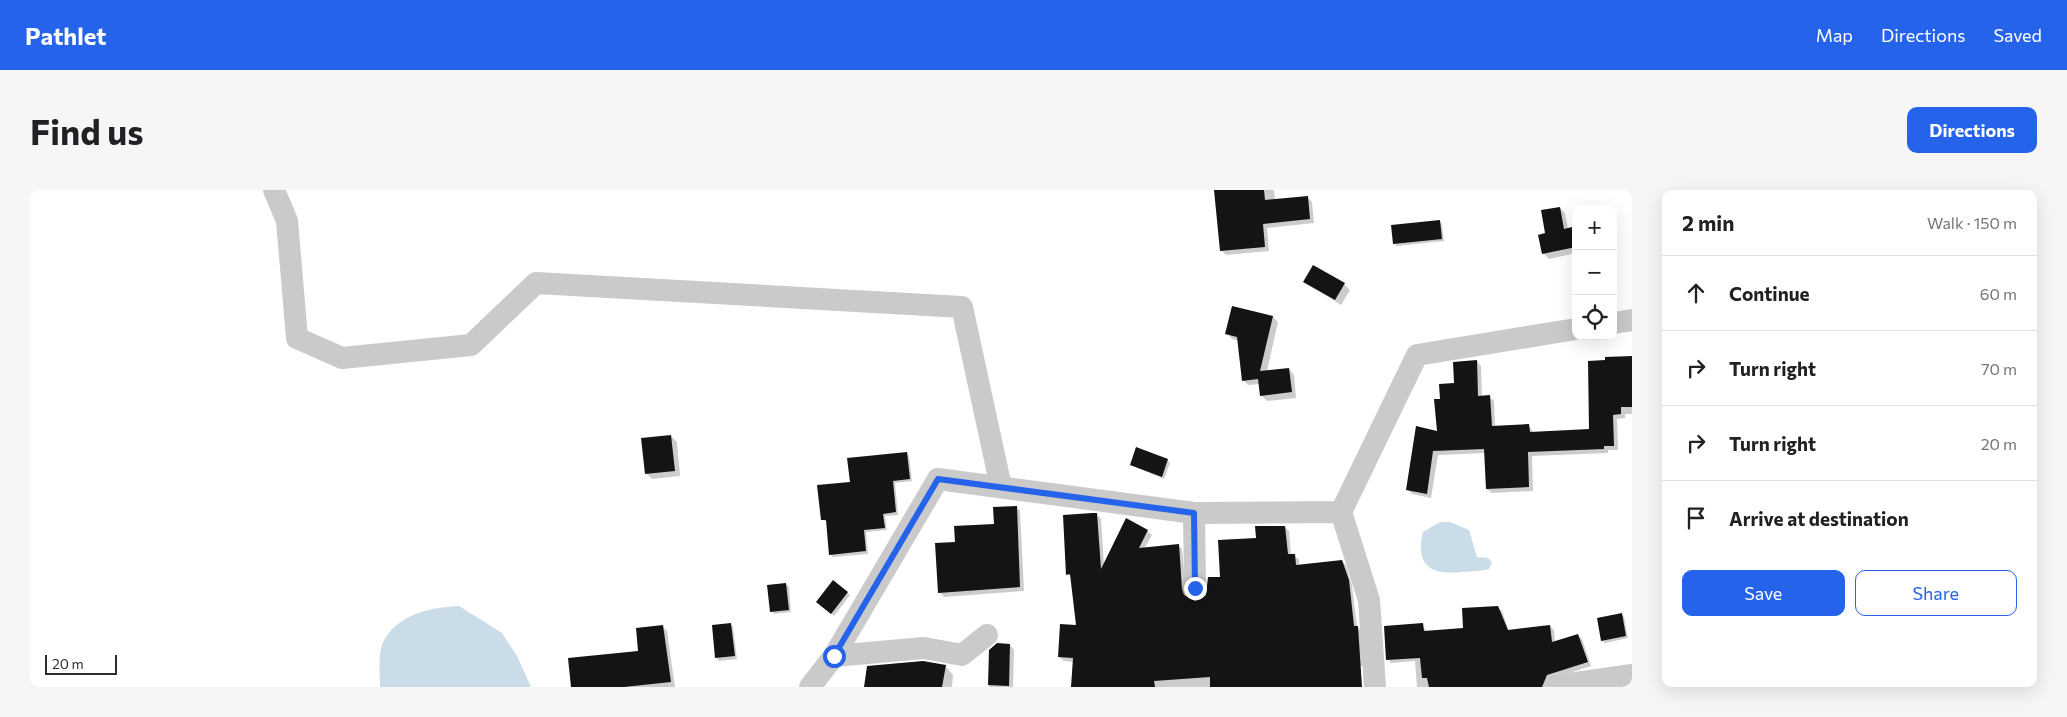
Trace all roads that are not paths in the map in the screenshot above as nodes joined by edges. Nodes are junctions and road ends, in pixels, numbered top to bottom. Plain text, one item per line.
1 (274, 190) edge
2 (1632, 320) edge
3 (1617, 322) edge
4 (1572, 331) edge
5 (1002, 487) junction
6 (1341, 512) junction
7 (1194, 513) junction
8 (1195, 588) dead end
9 (987, 635) dead end
10 (834, 656) junction
11 (1632, 675) edge
12 (1555, 686) edge
13 (810, 687) edge
14 (1375, 687) edge

1 - 5 street
2 - 3 street
4 - 6 street
5 - 7 street
5 - 10 street
6 - 7 street
6 - 14 street
7 - 8 street
9 - 10 street
10 - 13 street
11 - 12 street

